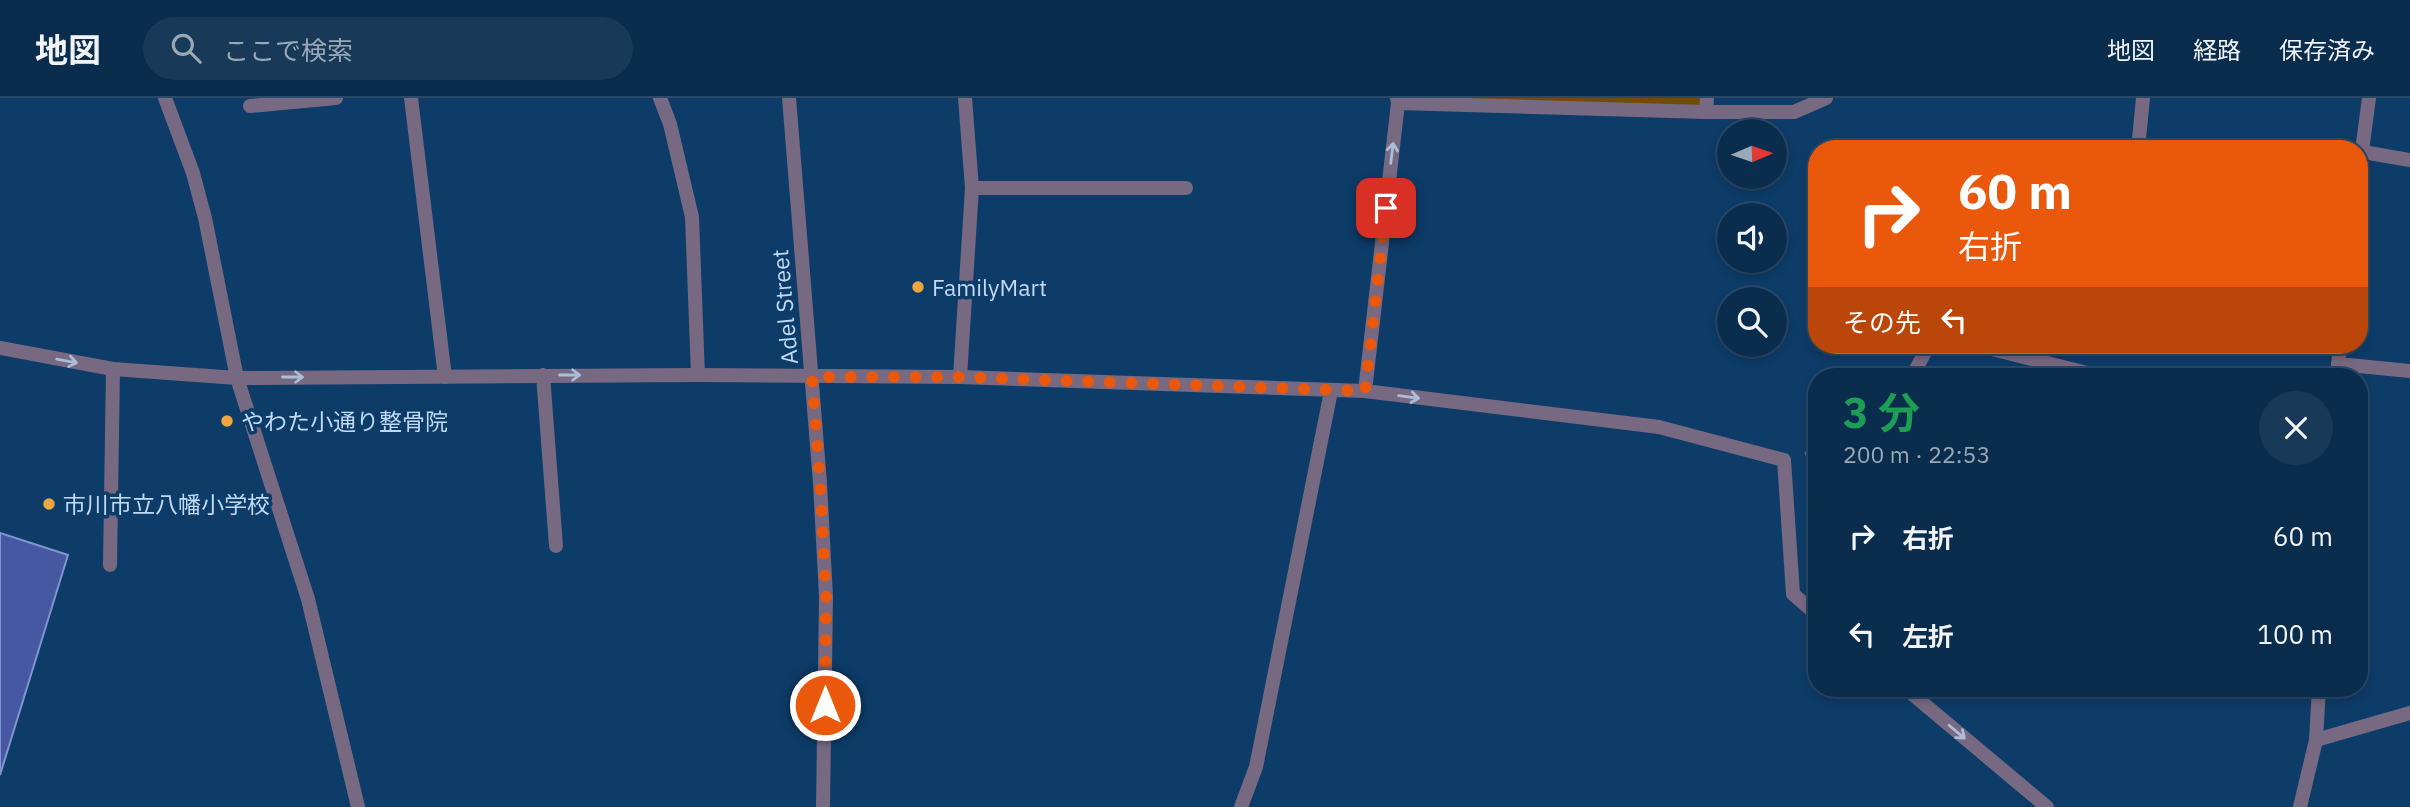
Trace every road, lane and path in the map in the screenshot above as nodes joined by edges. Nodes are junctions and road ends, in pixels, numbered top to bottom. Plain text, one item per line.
1 (165, 98) edge
2 (336, 98) edge
3 (411, 98) edge
4 (660, 98) edge
5 (789, 98) edge
6 (965, 98) edge
7 (1826, 98) edge
8 (2143, 98) edge
9 (2369, 98) edge
10 (1397, 100) edge
11 (1707, 105) edge
12 (250, 106) dead end
13 (2139, 140) edge
14 (2364, 140) edge
15 (2368, 153) edge
16 (2410, 160) edge
17 (972, 188) junction
18 (1186, 188) dead end
19 (0, 348) edge
20 (2012, 354) edge
21 (2067, 368) edge
22 (113, 369) junction
23 (2368, 370) edge
24 (2410, 371) edge
25 (698, 375) junction
26 (543, 376) junction
27 (445, 377) junction
28 (812, 377) junction
29 (960, 377) junction
30 (237, 378) junction
31 (1331, 391) junction
32 (1365, 391) junction
33 (556, 546) dead end
34 (110, 565) dead end
35 (1808, 607) edge
36 (1916, 697) edge
37 (2318, 697) edge
38 (2410, 713) edge
39 (2316, 740) junction
40 (358, 807) edge
41 (824, 807) edge
42 (1241, 807) edge
43 (2047, 807) edge
44 (2300, 807) edge

1 - 30 street
2 - 12 street
3 - 27 street
4 - 25 street
5 - 28 street, Adel Street
6 - 17 street
7 - 11 street
8 - 13 street
9 - 14 street
10 - 11 street
32 -> 10 street
15 - 16 street
17 - 18 street
17 - 29 street
19 -> 22 street
20 - 21 street
22 - 30 street
22 - 34 street
23 - 24 street
26 -> 25 street
25 - 28 street
26 - 27 street
26 - 33 street
30 -> 27 street
28 - 29 street
28 - 41 street, Adel Street
29 - 31 street
30 - 40 street
31 - 32 street
31 - 42 street
32 -> 35 street
36 -> 43 street
37 - 39 street
38 - 39 street
39 - 44 street

